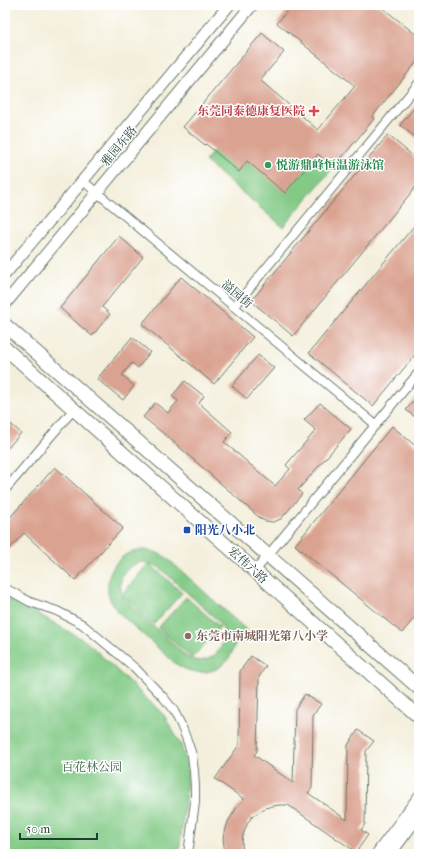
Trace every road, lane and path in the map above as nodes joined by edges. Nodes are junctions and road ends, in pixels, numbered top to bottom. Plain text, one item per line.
1 (229, 5) edge
2 (252, 5) edge
3 (419, 83) edge
4 (83, 181) junction
5 (97, 193) junction
6 (5, 274) edge
7 (5, 304) edge
8 (234, 307) junction
9 (5, 325) edge
10 (5, 348) edge
11 (419, 372) edge
12 (74, 409) junction
13 (376, 425) junction
14 (5, 490) edge
15 (268, 555) junction
16 (255, 571) junction
17 (5, 588) edge
18 (419, 688) edge
19 (407, 708) junction
20 (419, 718) edge
21 (419, 725) edge
22 (419, 798) edge
23 (419, 815) edge
24 (188, 854) edge
25 (377, 854) edge
26 (390, 854) edge

1 - 4 street, 雅园东路
2 - 5 street, 雅园东路
3 - 8 street
4 - 5 street, 溢园街
4 - 6 street, 雅园东路
5 - 7 street, 雅园东路
5 - 8 street, 溢园街
8 - 13 street, 溢园街
9 - 15 main road, 宏伟六路
10 - 12 main road, 宏伟六路
11 - 13 street
12 - 14 street
12 - 16 main road, 宏伟六路
13 - 15 street
15 - 16 street
15 - 18 main road, 宏伟六路
16 - 19 main road, 宏伟六路
17 - 24 street
19 - 20 main road, 宏伟六路
19 - 21 main road
22 - 25 street
23 - 26 street

